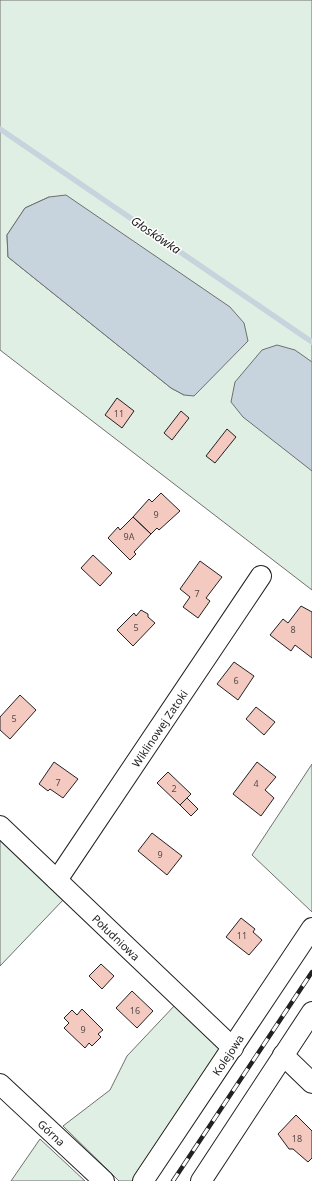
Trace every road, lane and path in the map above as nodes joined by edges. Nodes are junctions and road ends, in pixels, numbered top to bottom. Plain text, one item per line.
1 (261, 576) dead end
2 (0, 826) edge
3 (57, 880) junction
4 (312, 928) edge
5 (312, 1012) edge
6 (233, 1048) junction
7 (283, 1055) junction
8 (312, 1083) edge
9 (0, 1084) edge
10 (104, 1181) edge
11 (143, 1181) edge
12 (201, 1181) edge

1 - 3 street, Wiklinowej Zatoki
2 - 3 street, Południowa
3 - 6 street, Południowa
4 - 6 street, Kolejowa
5 - 7 street
6 - 11 street, Kolejowa
7 - 8 street
7 - 12 street
9 - 10 street, Górna

